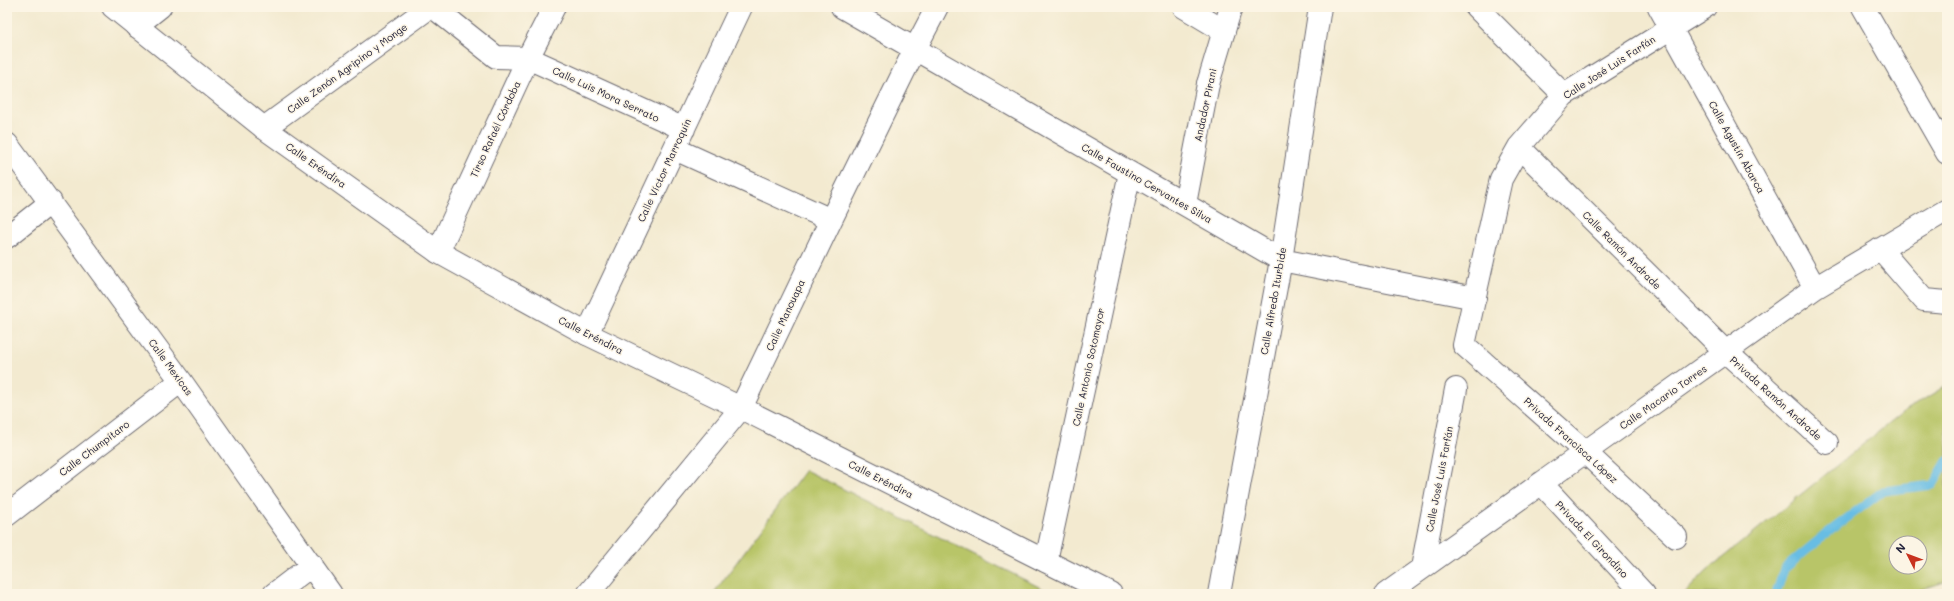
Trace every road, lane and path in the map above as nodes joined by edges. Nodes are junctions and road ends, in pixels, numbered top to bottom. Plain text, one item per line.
1 (113, 7) edge
2 (160, 7) edge
3 (431, 7) edge
4 (554, 7) edge
5 (741, 7) edge
6 (842, 7) edge
7 (937, 7) edge
8 (1184, 7) edge
9 (1230, 7) edge
10 (1320, 7) edge
11 (1476, 7) edge
12 (1659, 7) edge
13 (1705, 7) edge
14 (1863, 7) edge
15 (409, 14) edge
16 (136, 26) junction
17 (1671, 27) junction
18 (1224, 31) junction
19 (914, 49) junction
20 (528, 58) junction
21 (1564, 95) junction
22 (264, 128) junction
23 (684, 129) junction
24 (7, 144) edge
25 (1519, 147) junction
26 (675, 149) junction
27 (1947, 153) edge
28 (1130, 173) junction
29 (51, 202) junction
30 (1185, 204) junction
31 (1947, 210) edge
32 (831, 220) junction
33 (7, 237) edge
34 (1880, 249) junction
35 (438, 252) junction
36 (1281, 260) junction
37 (1815, 288) junction
38 (1475, 298) junction
39 (1947, 302) edge
40 (587, 334) junction
41 (1464, 345) joint
42 (1726, 352) junction
43 (181, 381) junction
44 (1456, 389) dead end
45 (741, 408) junction
46 (1827, 443) dead end
47 (1585, 452) junction
48 (1541, 483) junction
49 (7, 515) edge
50 (1676, 537) dead end
51 (1046, 561) junction
52 (312, 565) junction
53 (1422, 568) junction
54 (1398, 591) edge
55 (274, 594) edge
56 (331, 594) edge
57 (588, 594) edge
58 (1111, 594) edge
59 (1219, 594) edge
60 (1644, 594) edge

1 - 16 street, Calle Eréndira
2 - 16 street
3 - 15 street, Calle Zenón Agripino y Monge
3 - 20 street
4 - 20 street, Tirso Rafaél Córdoba
5 - 23 street, Calle Víctor Marroquín
6 - 19 street, Calle Faustino Cervantes Silva
7 - 19 street, Calle Manouapa
8 - 18 street
9 - 18 street, Andador Pirani
10 - 36 street, Calle Alfredo Iturbide
11 - 21 street
12 - 17 street, Calle Agustín Abarca
13 - 17 street, Calle José Luis Farfán
14 - 27 street
15 - 22 street, Calle Zenón Agripino y Monge
16 - 22 street, Calle Eréndira
17 - 21 street, Calle José Luis Farfán
17 - 37 street, Calle Agustín Abarca
18 - 30 street, Andador Pirani
19 - 28 street, Calle Faustino Cervantes Silva
19 - 32 street, Calle Manouapa
20 - 23 street, Calle Luis Mora Serrato
20 - 35 street, Tirso Rafaél Córdoba
21 - 25 street, Calle José Luis Farfán
22 - 35 street, Calle Eréndira
23 - 26 street, Calle Víctor Marroquín
24 - 29 street, Calle Mexicas
25 - 38 street, Calle José Luis Farfán
25 - 42 street, Calle Ramón Andrade
26 - 32 street
26 - 40 street, Calle Víctor Marroquín
28 - 30 street, Calle Faustino Cervantes Silva
28 - 51 street, Calle Antonio Sotomayor
29 - 33 street
29 - 43 street, Calle Mexicas
30 - 36 street, Calle Faustino Cervantes Silva
31 - 34 street, Calle Macario Torres
32 - 45 street, Calle Manouapa
34 - 37 street, Calle Macario Torres
34 - 39 street
35 - 40 street, Calle Eréndira
36 - 38 street, Calle Faustino Cervantes Silva
36 - 59 street, Calle Alfredo Iturbide
37 - 42 street, Calle Macario Torres
38 - 41 street, Calle José Luis Farfán
40 - 45 street, Calle Eréndira
41 - 47 street, Privada Francisca López
42 - 46 street, Privada Ramón Andrade
42 - 47 street, Calle Macario Torres
43 - 49 street, Calle Chumpítaro
43 - 52 street, Calle Mexicas
44 - 53 street, Calle José Luis Farfán
45 - 51 street, Calle Eréndira
45 - 57 street, Calle Manouapa
47 - 48 street, Calle Macario Torres
47 - 50 street, Privada Francisca López
48 - 53 street, Calle Macario Torres
48 - 60 street, Privada El Girondino
51 - 58 street, Calle Eréndira
52 - 55 street
52 - 56 street, Calle Mexicas
53 - 54 street, Calle Macario Torres

